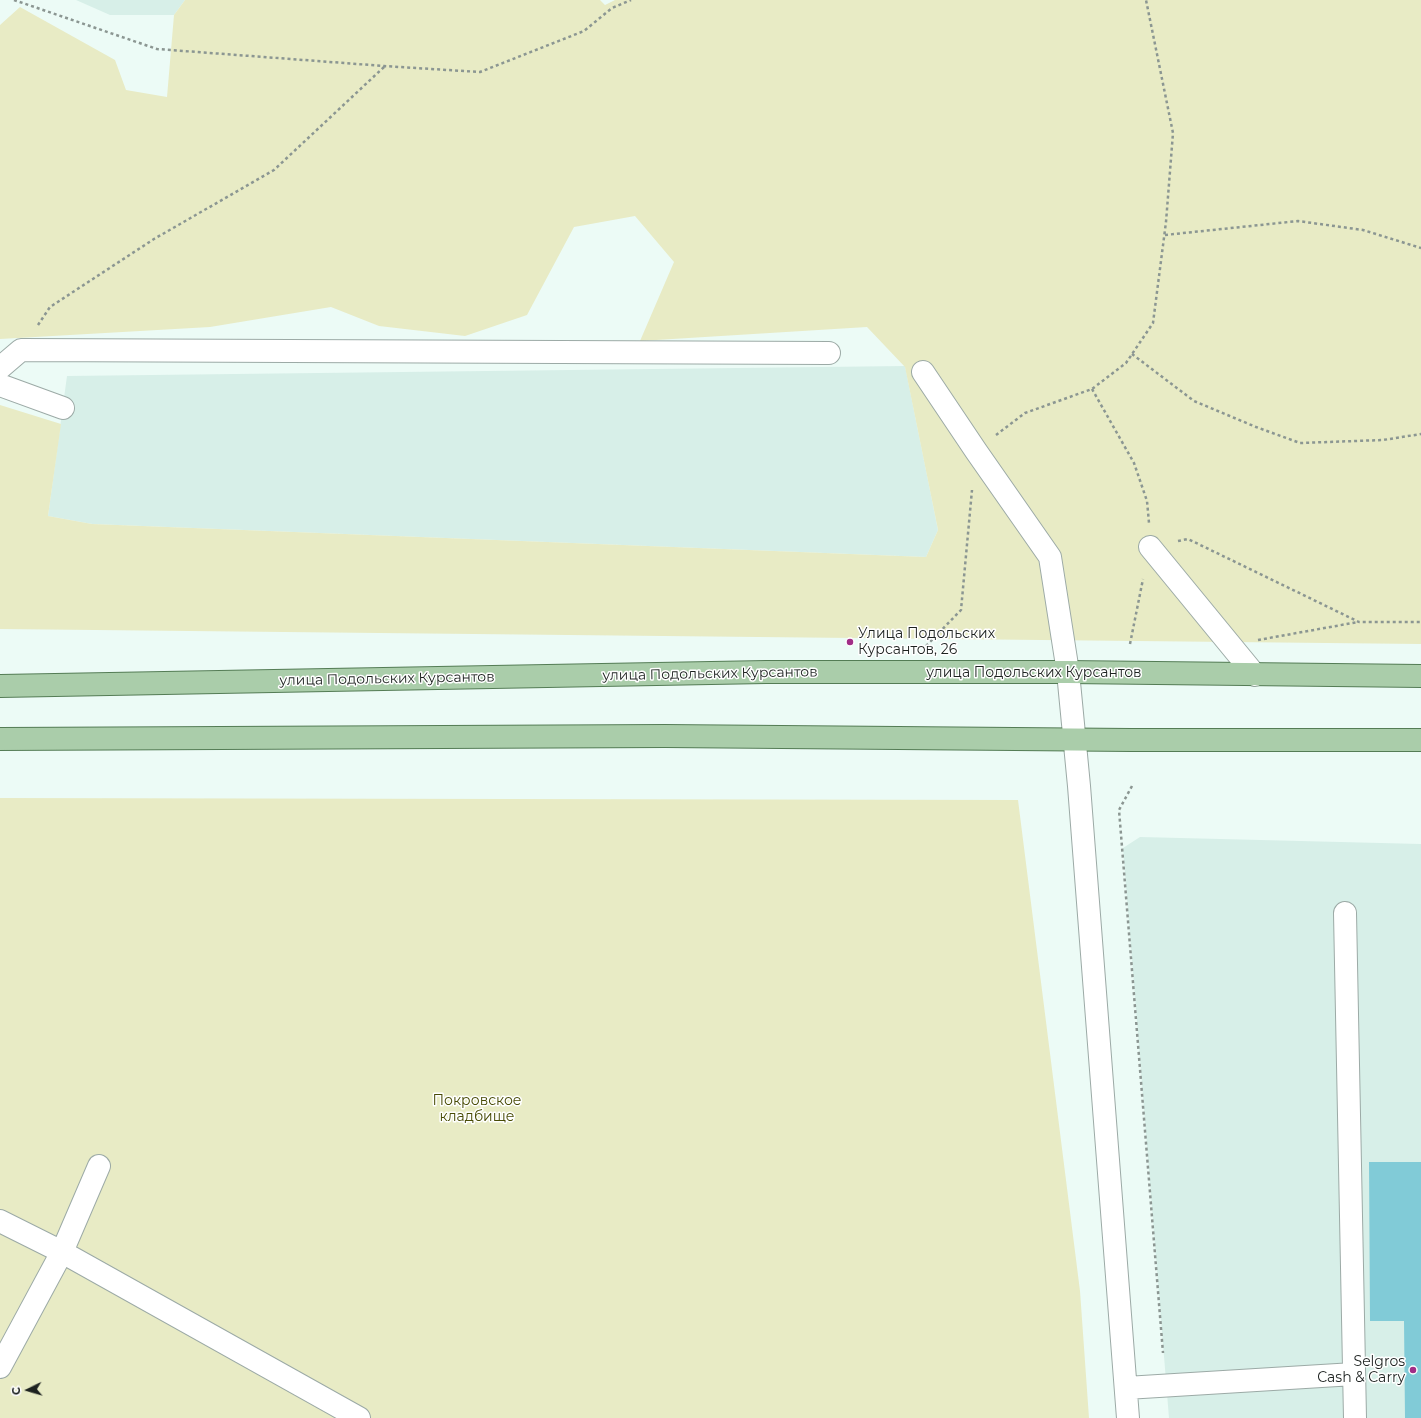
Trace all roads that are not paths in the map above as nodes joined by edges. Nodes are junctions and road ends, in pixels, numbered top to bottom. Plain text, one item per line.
1 (829, 353) dead end
2 (0, 368) edge
3 (923, 372) dead end
4 (0, 385) edge
5 (63, 408) dead end
6 (1150, 547) road end
7 (1068, 672) junction
8 (1255, 675) junction
9 (1421, 676) edge
10 (0, 686) edge
11 (0, 739) edge
12 (1074, 740) junction
13 (1421, 740) edge
14 (1345, 913) dead end
15 (99, 1166) dead end
16 (0, 1221) edge
17 (62, 1252) junction
18 (0, 1367) edge
19 (1354, 1374) junction
20 (1126, 1388) junction
21 (359, 1418) edge
22 (1128, 1418) edge
23 (1355, 1418) edge

1 - 2 street
3 - 7 street
4 - 5 street
6 - 8 street
7 - 8 main road, улица Подольских Курсантов
7 - 10 main road, улица Подольских Курсантов
7 - 12 street
8 - 9 main road, улица Подольских Курсантов
11 - 12 main road
12 - 13 main road
12 - 20 street
14 - 19 street
15 - 17 street
16 - 17 street
17 - 18 street
17 - 21 street
19 - 20 street
19 - 23 street
20 - 22 street

